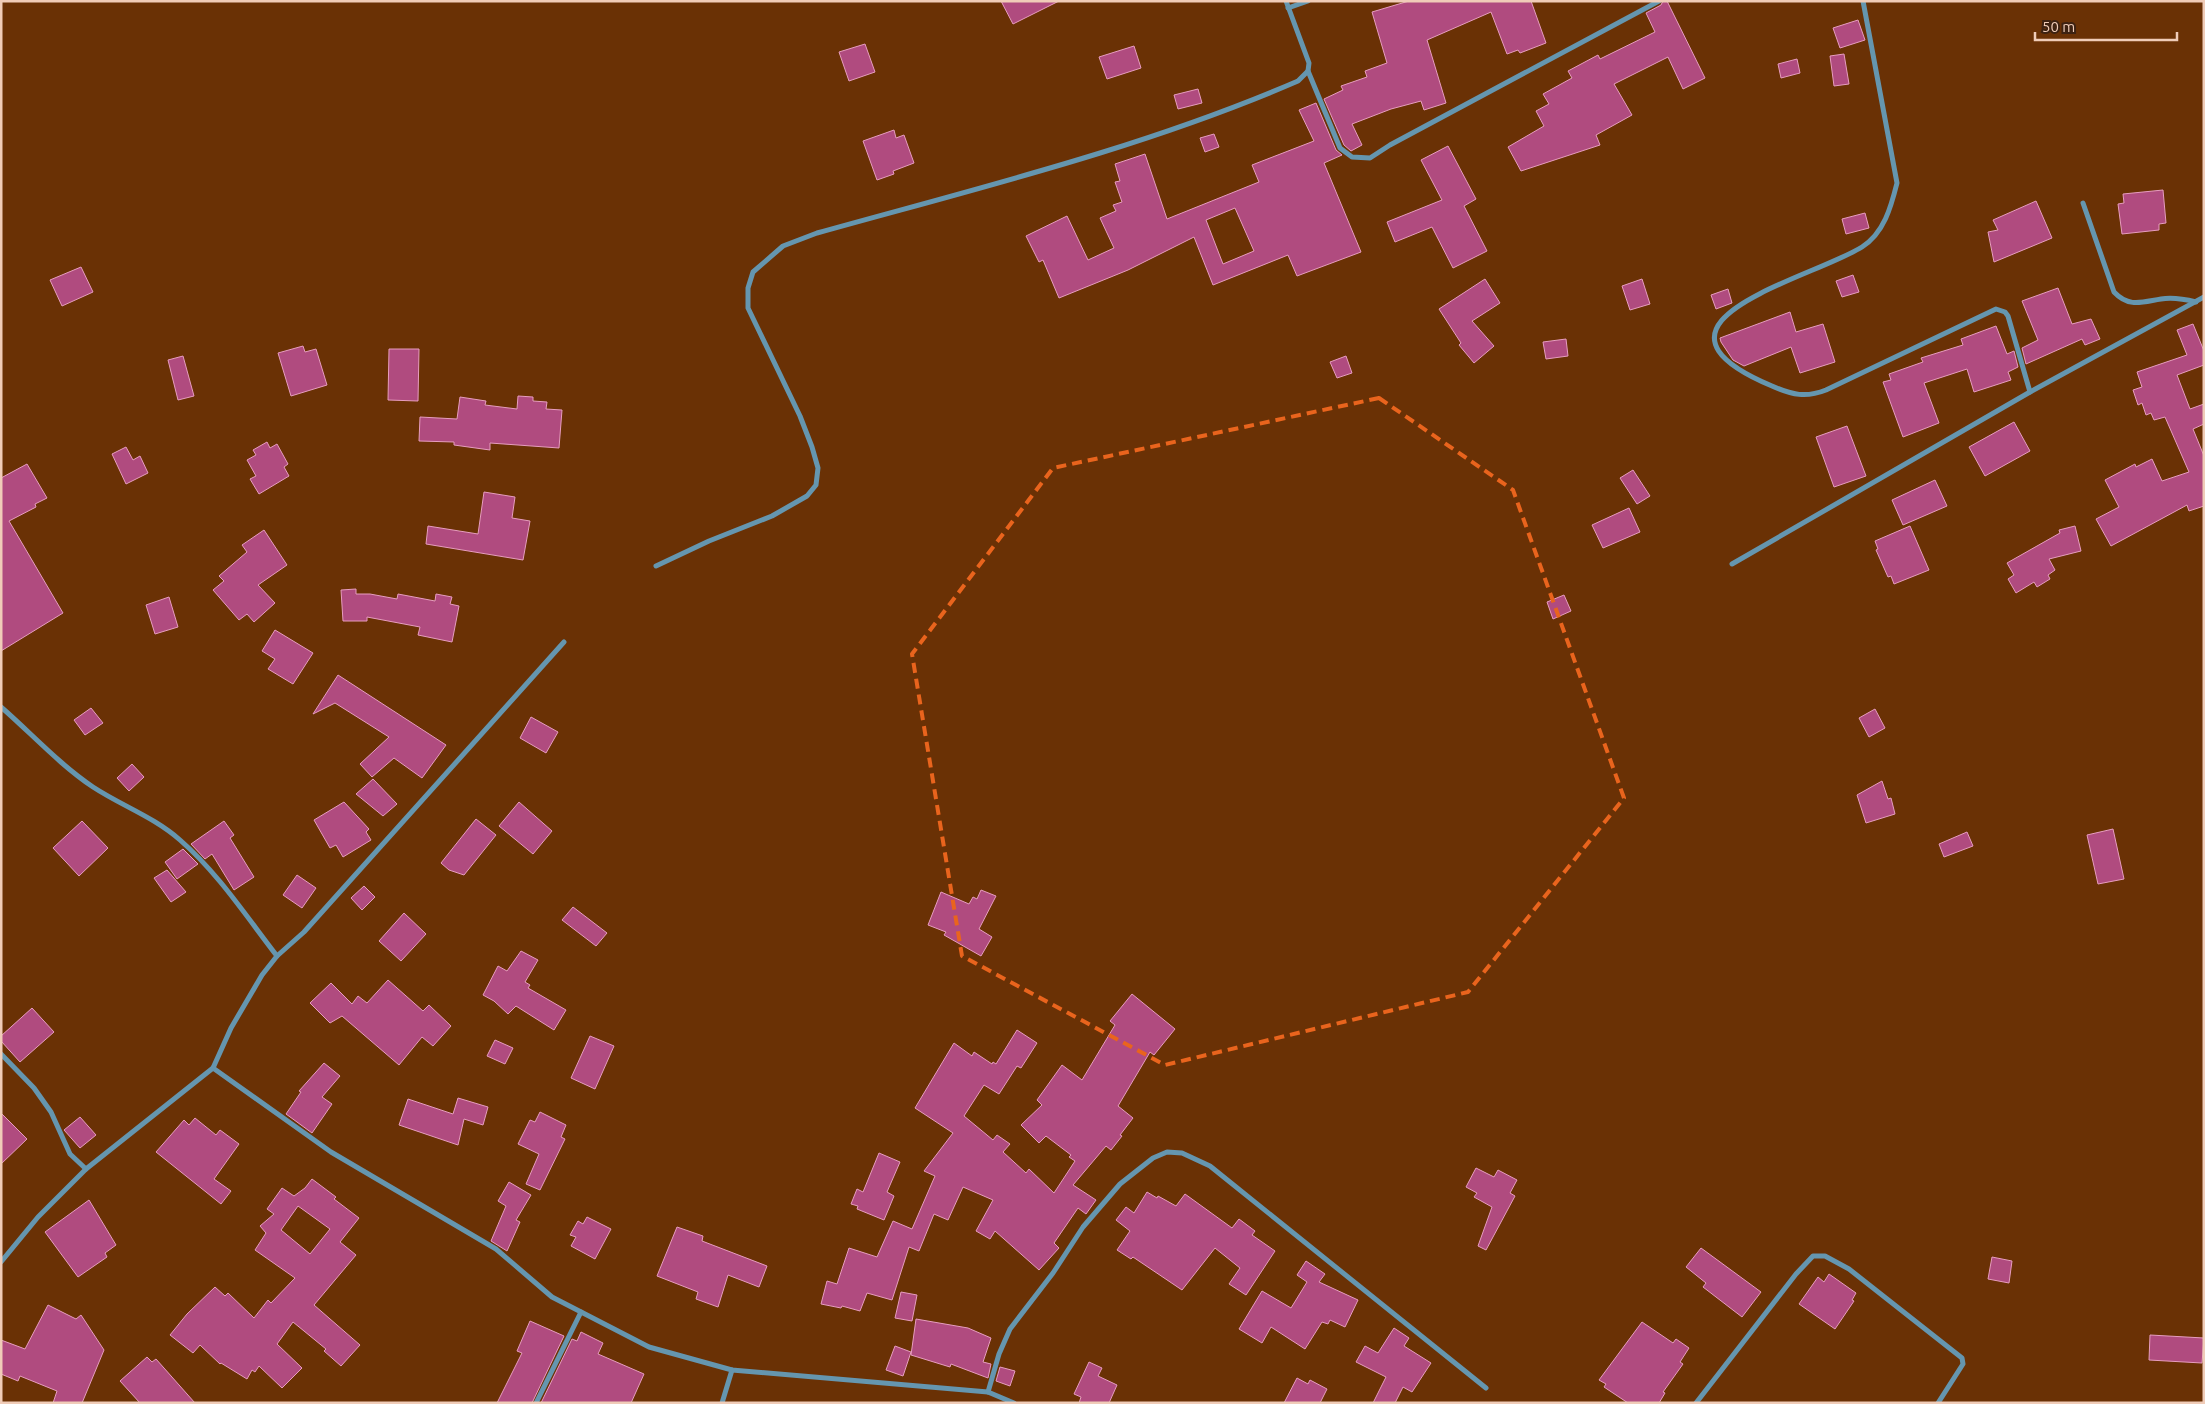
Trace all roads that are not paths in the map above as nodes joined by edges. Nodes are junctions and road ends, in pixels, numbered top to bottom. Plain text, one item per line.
1 (1286, 1) edge
2 (1308, 1) edge
3 (1659, 1) edge
4 (1863, 1) edge
5 (1288, 8) junction
6 (1308, 71) junction
7 (2083, 203) dead end
8 (2204, 297) edge
9 (2196, 302) junction
10 (2030, 392) junction
11 (1732, 564) dead end
12 (656, 566) dead end
13 (564, 642) dead end
14 (1, 707) edge
15 (277, 956) junction
16 (1, 1054) edge
17 (213, 1068) junction
18 (86, 1169) junction
19 (1, 1262) edge
20 (581, 1312) junction
21 (732, 1370) junction
22 (1486, 1388) dead end
23 (988, 1392) junction
24 (536, 1403) edge
25 (722, 1403) edge
26 (1014, 1403) edge
27 (1696, 1403) edge
28 (1938, 1403) edge

1 - 5 street
2 - 5 street
3 - 6 street
4 - 10 street
5 - 6 street
6 - 12 street
7 - 9 street
8 - 9 street
9 - 10 street
10 - 11 street
13 - 15 street
14 - 15 street
15 - 17 street
16 - 18 street
17 - 18 street
17 - 20 street
18 - 19 street
20 - 21 street
20 - 24 street
21 - 23 street
21 - 25 street
22 - 23 street
23 - 26 street
27 - 28 street

